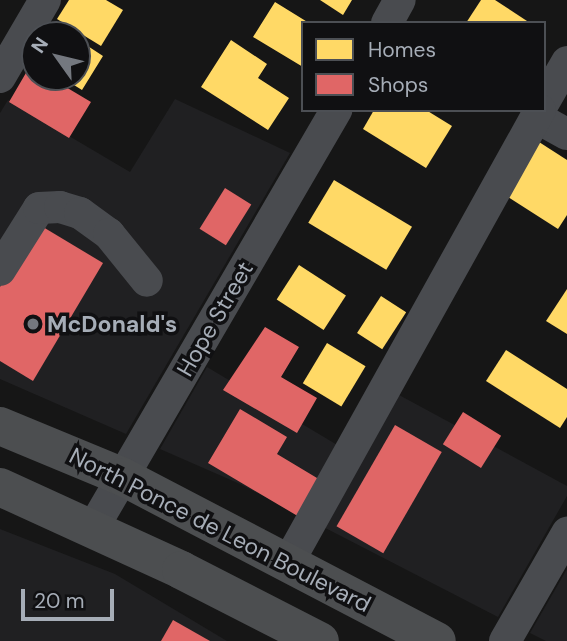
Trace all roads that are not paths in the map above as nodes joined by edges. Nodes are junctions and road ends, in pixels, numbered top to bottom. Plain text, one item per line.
1 (45, 0) edge
2 (400, 0) edge
3 (388, 21) edge
4 (567, 62) edge
5 (0, 77) edge
6 (546, 99) edge
7 (335, 112) edge
8 (539, 112) edge
9 (542, 112) edge
10 (567, 134) edge
11 (0, 270) edge
12 (147, 281) dead end
13 (0, 426) edge
14 (123, 477) junction
15 (0, 487) edge
16 (93, 528) junction
17 (567, 533) edge
18 (289, 561) junction
19 (320, 641) edge
20 (437, 641) edge
21 (505, 641) edge

1 - 5 street
2 - 3 street
4 - 6 street
7 - 14 street, Hope Street
8 - 18 street
9 - 10 street
11 - 12 street
13 - 14 highway, North Ponce de Leon Boulevard
14 - 16 street, Hope Street
14 - 18 highway, North Ponce de Leon Boulevard
15 - 16 highway
16 - 19 highway
17 - 21 street
18 - 20 highway, North Ponce de Leon Boulevard

